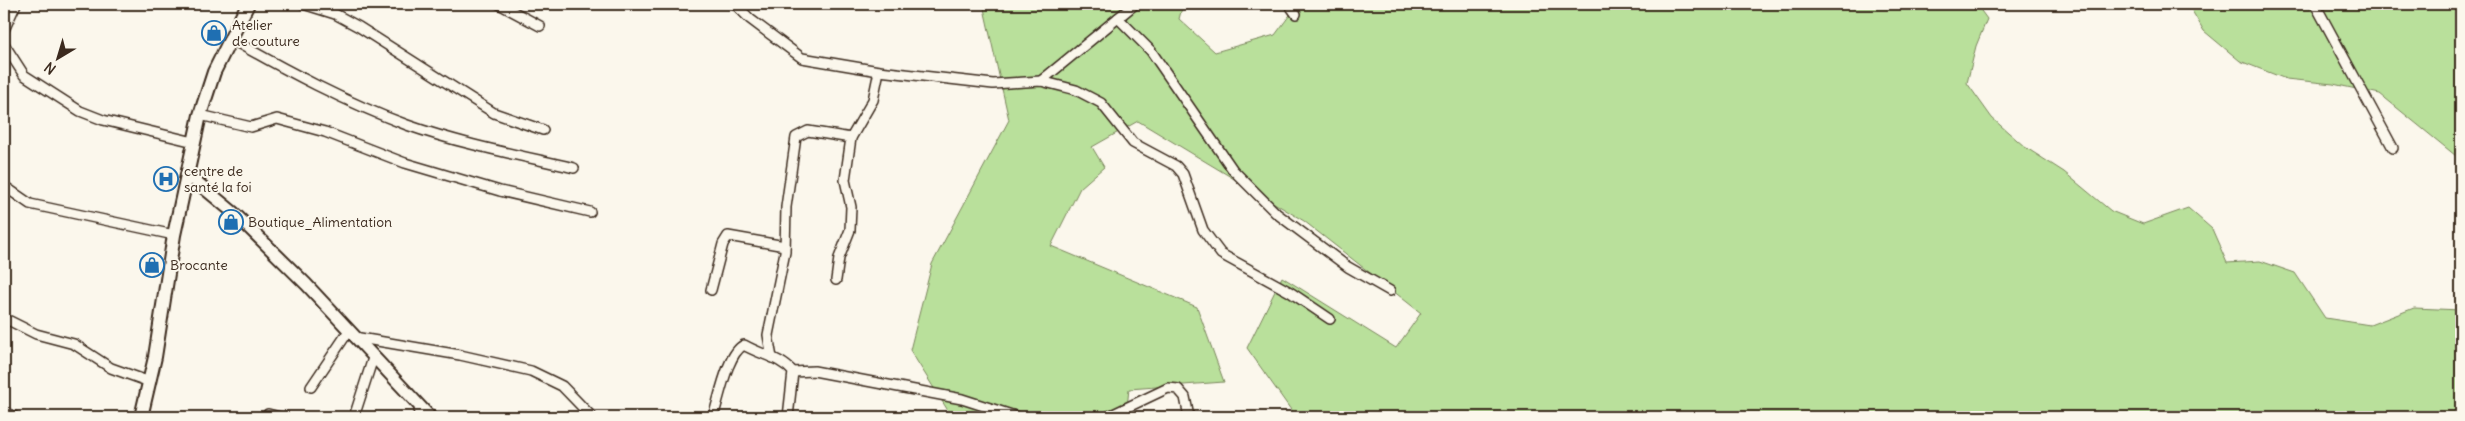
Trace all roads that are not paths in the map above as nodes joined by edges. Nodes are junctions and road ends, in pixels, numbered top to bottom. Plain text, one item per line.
1 (16, 4) edge
2 (248, 4) edge
3 (303, 4) edge
4 (499, 4) edge
5 (735, 4) edge
6 (1135, 4) edge
7 (1288, 4) edge
8 (2315, 4) edge
9 (1296, 14) dead end
10 (1118, 18) junction
11 (540, 26) dead end
12 (4, 30) edge
13 (229, 38) junction
14 (4, 44) edge
15 (879, 72) junction
16 (1041, 81) junction
17 (200, 115) junction
18 (543, 130) dead end
19 (850, 138) junction
20 (194, 142) junction
21 (2393, 148) dead end
22 (574, 168) dead end
23 (188, 174) junction
24 (4, 186) edge
25 (590, 212) dead end
26 (174, 235) junction
27 (785, 246) junction
28 (836, 280) dead end
29 (711, 290) dead end
30 (1390, 291) dead end
31 (1330, 319) dead end
32 (10, 321) dead end
33 (351, 334) junction
34 (373, 358) junction
35 (772, 358) junction
36 (793, 372) junction
37 (150, 382) junction
38 (311, 387) dead end
39 (4, 412) edge
40 (419, 412) edge
41 (268, 414) dead end
42 (15, 417) edge
43 (141, 417) edge
44 (280, 417) edge
45 (354, 417) edge
46 (430, 417) edge
47 (592, 417) edge
48 (713, 417) edge
49 (788, 417) edge
50 (1018, 417) edge
51 (1107, 417) edge
52 (1189, 417) edge

1 - 12 street
2 - 13 main road
3 - 18 street
4 - 11 street
5 - 15 street
6 - 10 street
7 - 9 street
8 - 21 street
10 - 16 street
10 - 30 street
13 - 17 main road
13 - 22 street
14 - 20 street
15 - 16 street
15 - 19 street
16 - 31 street
17 - 20 main road
17 - 25 street
19 - 27 street
19 - 28 street
20 - 23 main road
23 - 26 main road
23 - 33 street
24 - 26 street
26 - 37 main road
27 - 29 street
27 - 35 street
32 - 37 street
33 - 34 street
33 - 38 street
33 - 47 street
34 - 40 street
34 - 45 street
35 - 36 street
35 - 48 street
36 - 49 street
36 - 50 street
37 - 43 main road
39 - 42 street
40 - 46 street
41 - 44 street
51 - 52 street

